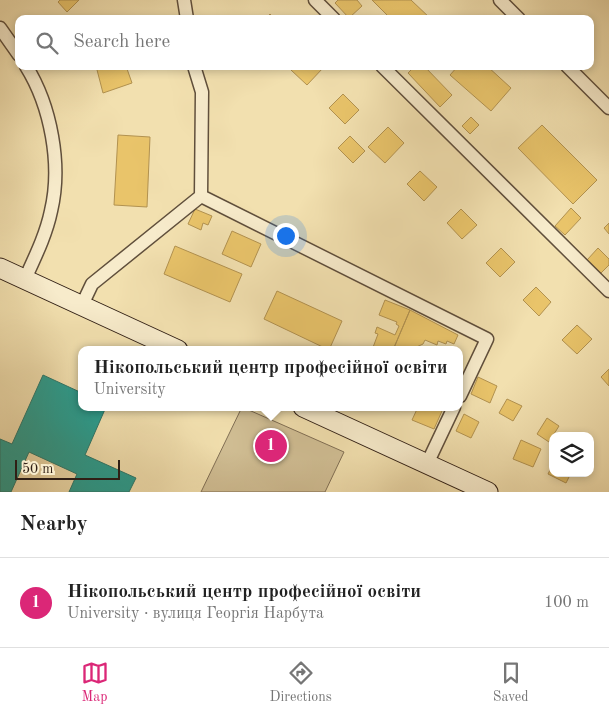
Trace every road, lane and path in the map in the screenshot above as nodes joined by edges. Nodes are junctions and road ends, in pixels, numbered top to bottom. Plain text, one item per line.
1 (184, 0) edge
2 (315, 0) edge
3 (500, 0) edge
4 (186, 15) edge
5 (330, 15) edge
6 (515, 15) edge
7 (0, 28) edge
8 (15, 49) edge
9 (29, 70) edge
10 (195, 70) edge
11 (386, 70) edge
12 (571, 70) edge
13 (609, 108) edge
14 (201, 196) junction
15 (0, 268) edge
16 (26, 279) junction
17 (609, 292) edge
18 (82, 305) junction
19 (169, 346) edge
20 (463, 390) edge
21 (312, 411) edge
22 (452, 411) edge
23 (427, 464) junction
24 (488, 492) edge

1 - 4 street
2 - 5 street
3 - 6 street
7 - 8 street
9 - 16 street
10 - 14 street
11 - 17 street
12 - 13 street
14 - 18 street
14 - 20 street
15 - 16 street
16 - 18 street
18 - 19 street
21 - 23 street
22 - 23 street
23 - 24 street

